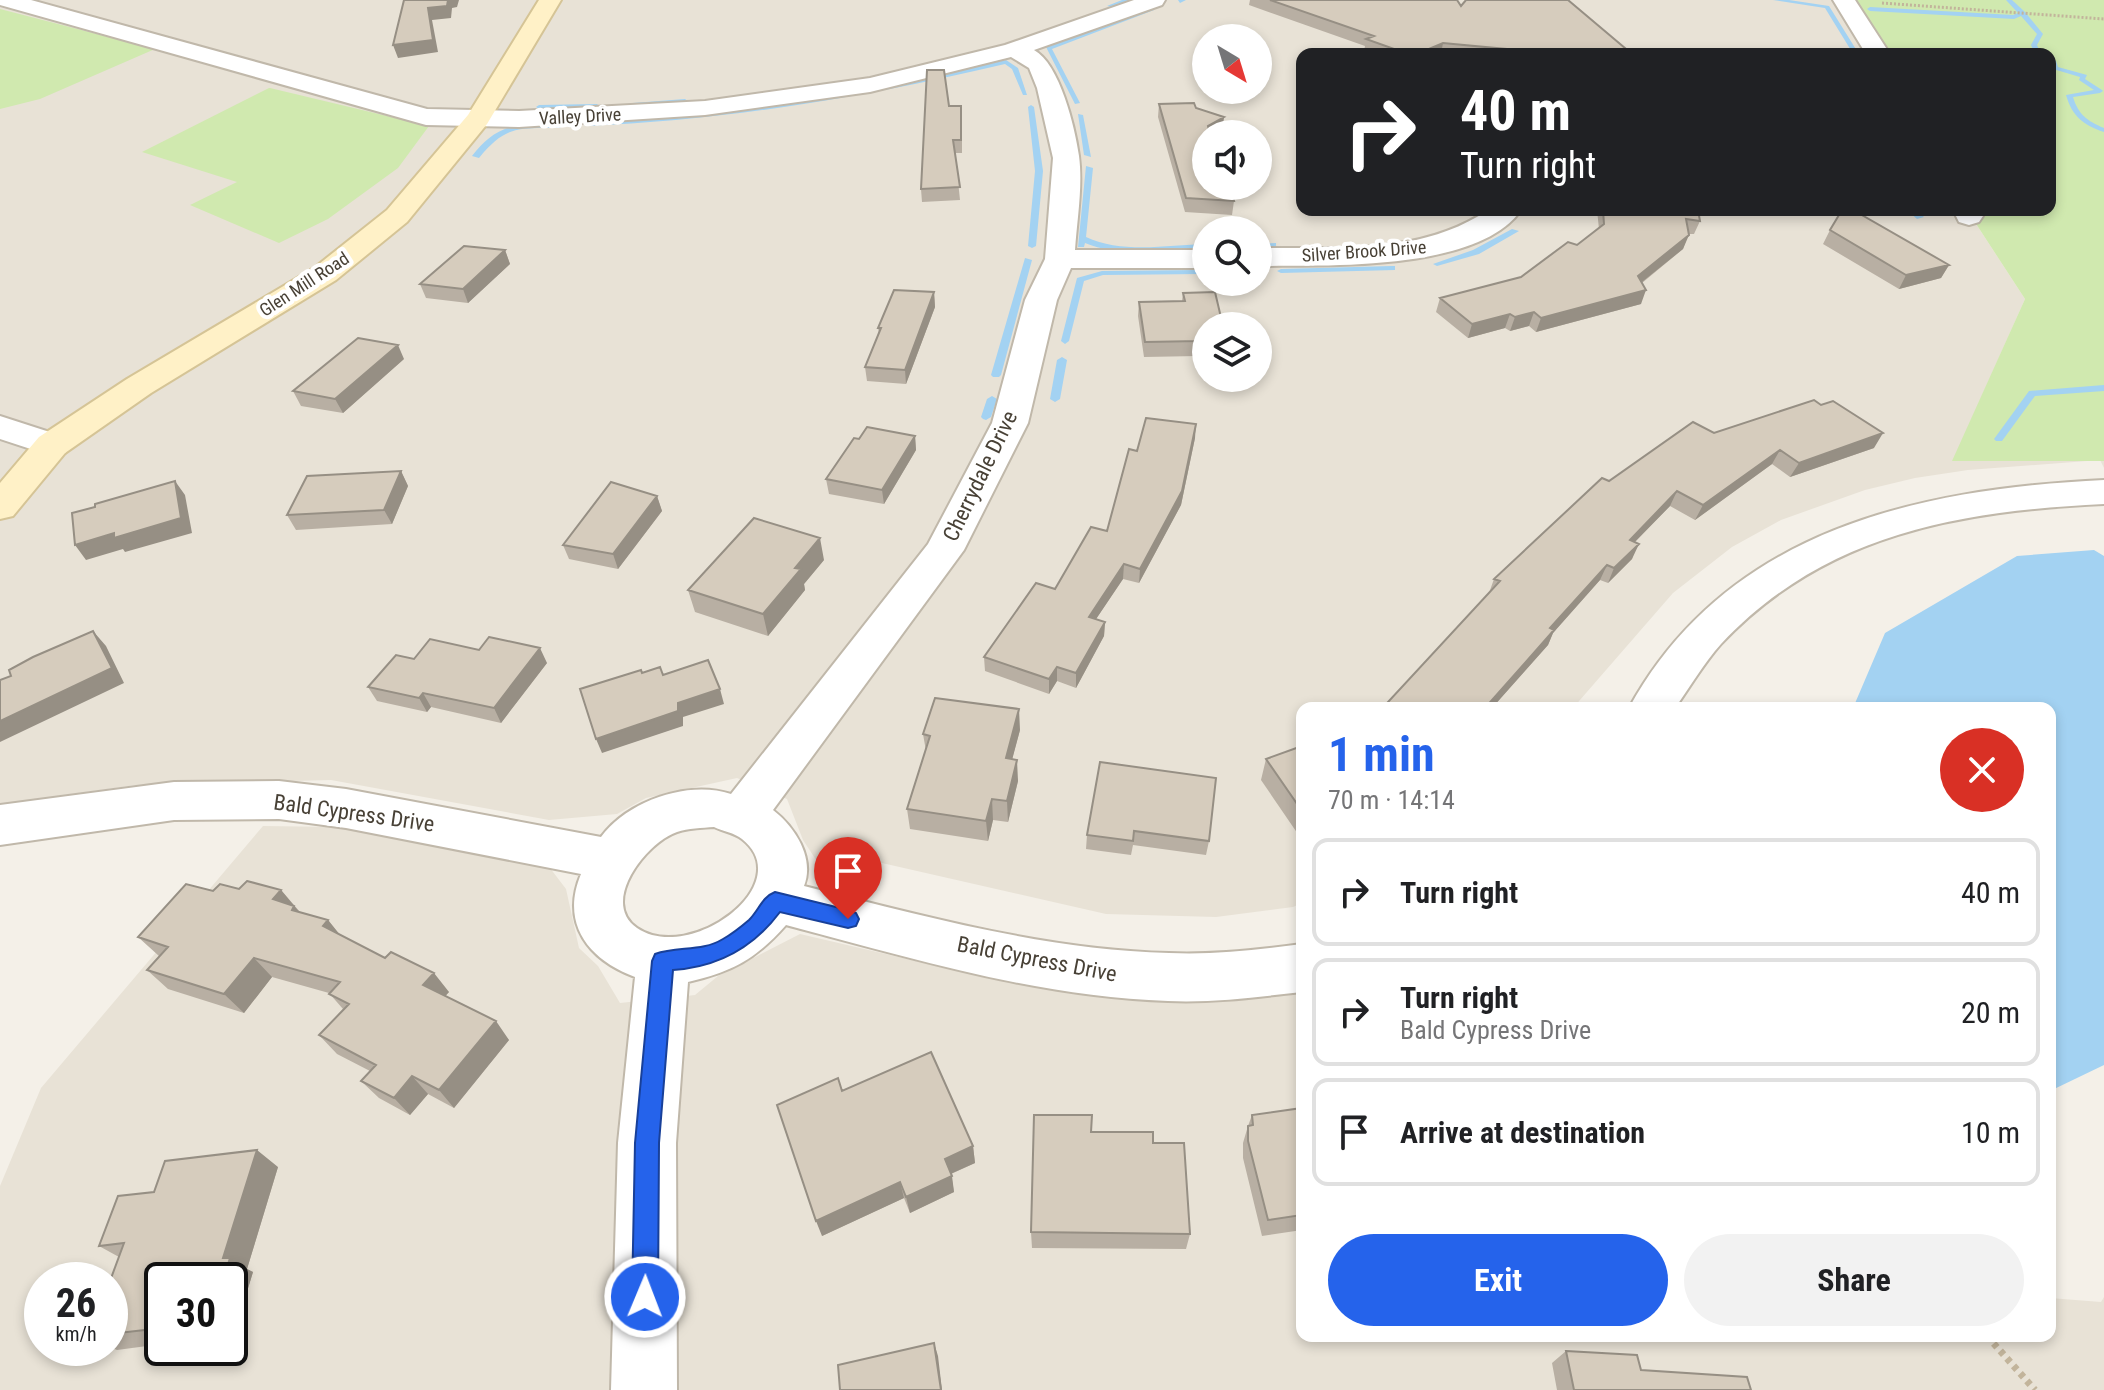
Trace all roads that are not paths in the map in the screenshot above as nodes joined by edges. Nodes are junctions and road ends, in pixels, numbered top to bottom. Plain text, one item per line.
1 (7, 0) edge
2 (550, 0) edge
3 (1154, 0) edge
4 (1844, 0) edge
5 (1874, 48) edge
6 (1013, 50) junction
7 (478, 119) junction
8 (1500, 216) edge
9 (1272, 256) edge
10 (1060, 259) junction
11 (1192, 259) edge
12 (0, 427) edge
13 (52, 445) junction
14 (2104, 492) edge
15 (0, 507) edge
16 (1655, 702) edge
17 (744, 813) junction
18 (0, 825) edge
19 (610, 860) junction
20 (775, 901) junction
21 (663, 961) junction
22 (1296, 969) edge
23 (644, 1390) edge

1 - 7 street, Valley Drive
2 - 7 main road, Glen Mill Road
3 - 6 street, Valley Drive
4 - 5 street
6 - 7 street, Valley Drive
6 - 10 street, Cherrydale Drive
7 - 13 main road, Glen Mill Road
8 - 9 street, Silver Brook Drive
10 - 11 street
10 - 17 street, Cherrydale Drive
12 - 13 street
13 - 15 main road, Glen Mill Road
14 - 16 street
17 - 19 street
17 - 20 street
18 - 19 street, Bald Cypress Drive
19 - 21 street
20 - 21 street
20 - 22 street, Bald Cypress Drive
21 - 23 street

